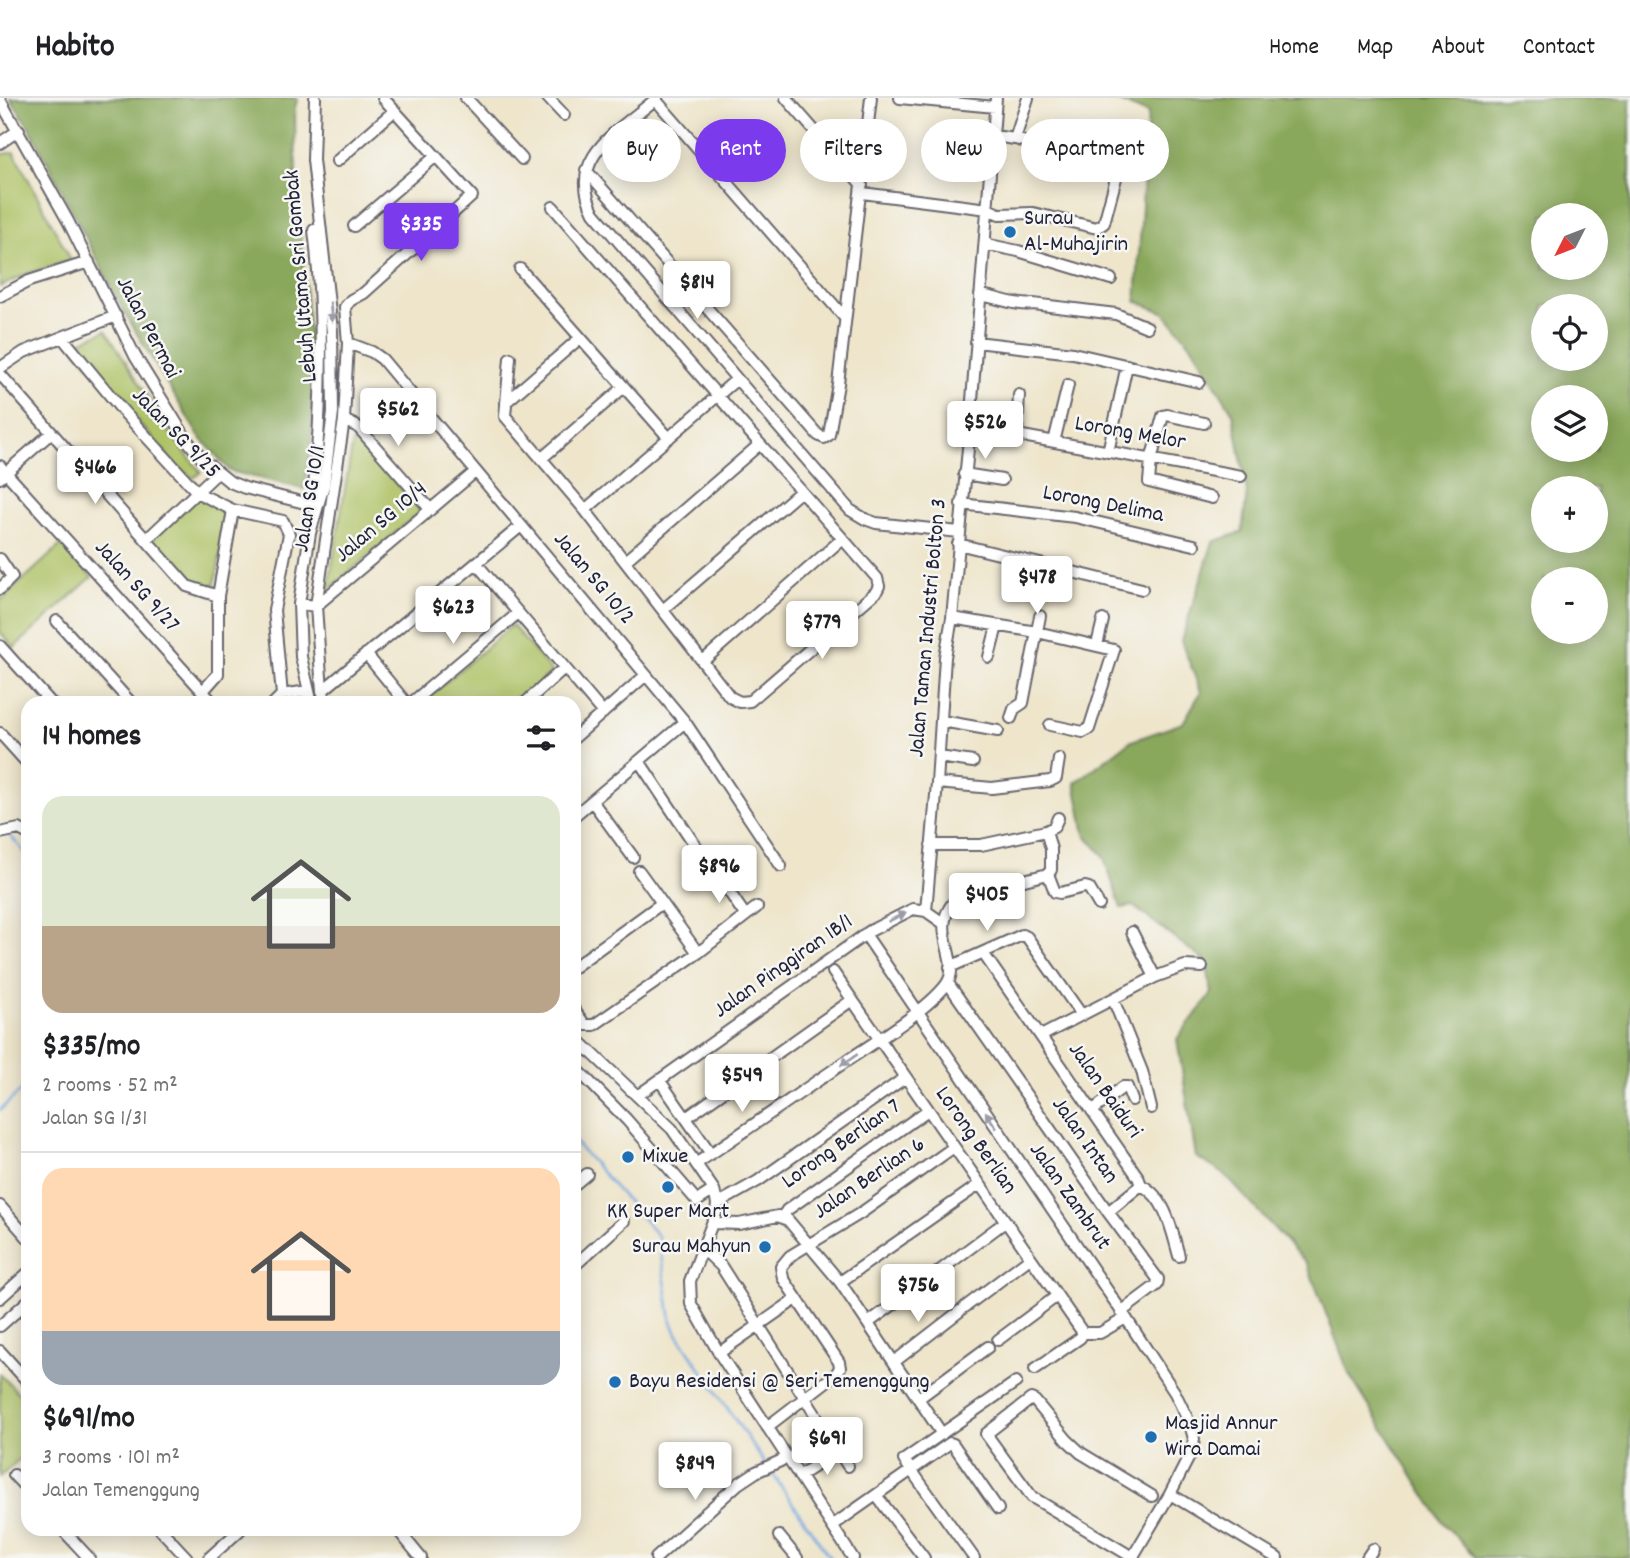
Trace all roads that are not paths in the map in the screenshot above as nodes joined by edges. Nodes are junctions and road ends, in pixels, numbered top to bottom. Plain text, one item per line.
1 (308, 98) edge
2 (315, 98) edge
3 (383, 98) edge
4 (466, 98) edge
5 (548, 98) edge
6 (786, 98) edge
7 (871, 98) edge
8 (900, 98) edge
9 (1028, 98) edge
10 (656, 99) edge
11 (0, 100) edge
12 (995, 103) edge
13 (394, 111) junction
14 (564, 115) dead end
15 (19, 130) junction
16 (1007, 138) edge
17 (1015, 139) junction
18 (0, 143) edge
19 (436, 156) junction
20 (523, 159) dead end
21 (337, 161) dead end
22 (586, 170) junction
23 (990, 182) edge
24 (862, 189) junction
25 (553, 207) dead end
26 (988, 209) junction
27 (354, 226) dead end
28 (985, 244) junction
29 (89, 262) junction
30 (520, 269) dead end
31 (1111, 279) dead end
32 (980, 295) junction
33 (0, 296) edge
34 (116, 316) junction
35 (845, 318) junction
36 (1147, 327) dead end
37 (62, 337) junction
38 (580, 338) junction
39 (976, 342) junction
40 (348, 343) junction
41 (510, 358) dead end
42 (1127, 365) junction
43 (0, 368) edge
44 (0, 374) edge
45 (737, 379) junction
46 (1199, 382) dead end
47 (1068, 385) dead end
48 (624, 387) junction
49 (718, 395) junction
50 (1019, 395) dead end
51 (506, 402) junction
52 (344, 420) junction
53 (1204, 424) dead end
54 (51, 433) junction
55 (1017, 435) junction
56 (669, 438) junction
57 (969, 438) junction
58 (1054, 442) junction
59 (760, 444) junction
60 (1108, 452) junction
61 (541, 459) junction
62 (1151, 460) junction
63 (2, 472) edge
64 (475, 472) junction
65 (217, 473) junction
66 (964, 474) junction
67 (1241, 476) dead end
68 (1002, 480) dead end
69 (801, 491) junction
70 (198, 493) junction
71 (1212, 498) dead end
72 (961, 504) junction
73 (315, 505) junction
74 (430, 509) junction
75 (233, 510) junction
76 (585, 510) junction
77 (521, 526) junction
78 (959, 532) junction
79 (842, 539) junction
80 (146, 540) junction
81 (958, 544) junction
82 (1194, 545) dead end
83 (0, 559) edge
84 (625, 561) junction
85 (476, 563) junction
86 (0, 589) edge
87 (1142, 589) dead end
88 (218, 596) junction
89 (299, 604) junction
90 (316, 607) junction
91 (664, 609) junction
92 (517, 614) junction
93 (1040, 616) dead end
94 (952, 618) junction
95 (1103, 620) dead end
96 (57, 621) dead end
97 (997, 626) junction
98 (1037, 632) junction
99 (1097, 645) junction
100 (0, 646) edge
101 (366, 654) junction
102 (989, 657) dead end
103 (703, 660) junction
104 (564, 668) junction
105 (646, 675) junction
106 (203, 691) junction
107 (308, 691) junction
108 (322, 691) junction
109 (282, 695) joint
110 (45, 696) edge
111 (125, 696) edge
112 (207, 696) edge
113 (310, 696) edge
114 (324, 696) edge
115 (401, 696) edge
116 (418, 696) edge
117 (533, 696) edge
118 (604, 713) junction
119 (1011, 718) dead end
120 (942, 721) junction
121 (685, 722) junction
122 (1050, 725) dead end
123 (581, 731) edge
124 (998, 731) dead end
125 (0, 733) edge
126 (21, 756) edge
127 (939, 757) junction
128 (1059, 759) dead end
129 (639, 761) junction
130 (973, 762) dead end
131 (937, 783) junction
132 (592, 801) junction
133 (581, 810) edge
134 (1058, 818) dead end
135 (21, 830) edge
136 (1046, 831) junction
137 (0, 833) edge
138 (931, 845) junction
139 (633, 857) dead end
140 (708, 863) dead end
141 (781, 866) dead end
142 (639, 871) dead end
143 (1048, 874) junction
144 (719, 877) dead end
145 (662, 902) junction
146 (1099, 905) dead end
147 (757, 907) dead end
148 (926, 911) junction
149 (746, 915) junction
150 (943, 923) junction
151 (1132, 932) dead end
152 (865, 934) junction
153 (698, 953) junction
154 (983, 953) junction
155 (581, 962) edge
156 (950, 967) junction
157 (1202, 967) dead end
158 (833, 972) dead end
159 (1155, 977) junction
160 (948, 984) junction
161 (1114, 999) junction
162 (852, 1000) junction
163 (916, 1012) junction
164 (1081, 1014) junction
165 (581, 1020) edge
166 (1041, 1036) junction
167 (879, 1039) junction
168 (581, 1047) edge
169 (581, 1073) edge
170 (906, 1077) junction
171 (660, 1081) junction
172 (637, 1096) junction
173 (1132, 1100) dead end
174 (1151, 1108) dead end
175 (928, 1110) junction
176 (1092, 1111) junction
177 (686, 1118) junction
178 (954, 1147) junction
179 (710, 1154) junction
180 (697, 1163) junction
181 (587, 1174) dead end
182 (581, 1179) edge
183 (980, 1184) junction
184 (1141, 1185) junction
185 (714, 1190) junction
186 (717, 1204) junction
187 (0, 1206) edge
188 (1108, 1212) junction
189 (783, 1216) junction
190 (624, 1222) dead end
191 (1005, 1222) junction
192 (714, 1223) junction
193 (21, 1230) edge
194 (809, 1245) junction
195 (702, 1248) junction
196 (1179, 1256) dead end
197 (1030, 1258) junction
198 (581, 1260) edge
199 (937, 1272) dead end
200 (21, 1279) edge
201 (928, 1279) dead end
202 (840, 1282) junction
203 (1057, 1296) junction
204 (0, 1298) edge
205 (796, 1300) junction
206 (21, 1307) edge
207 (1124, 1315) junction
208 (868, 1323) junction
209 (0, 1326) edge
210 (757, 1326) junction
211 (1083, 1333) junction
212 (998, 1340) dead end
213 (988, 1347) dead end
214 (0, 1351) edge
215 (719, 1353) junction
216 (894, 1362) junction
217 (1035, 1369) dead end
218 (21, 1374) edge
219 (1016, 1382) dead end
220 (919, 1398) junction
221 (804, 1399) junction
222 (767, 1427) junction
223 (943, 1434) junction
224 (838, 1451) junction
225 (783, 1460) junction
226 (908, 1465) junction
227 (848, 1466) dead end
228 (14, 1475) dead end
229 (799, 1476) junction
230 (21, 1482) edge
231 (1170, 1494) junction
232 (876, 1495) junction
233 (1152, 1496) dead end
234 (998, 1508) dead end
235 (832, 1526) junction
236 (69, 1536) edge
237 (167, 1536) edge
238 (232, 1536) edge
239 (403, 1536) edge
240 (779, 1536) dead end
241 (89, 1558) edge
242 (187, 1558) edge
243 (209, 1558) edge
244 (421, 1558) edge
245 (656, 1558) edge
246 (797, 1558) edge
247 (853, 1558) edge
248 (924, 1558) edge
249 (974, 1558) edge
250 (1133, 1558) edge
251 (1277, 1558) edge

1 - 73 street, Lebuh Utama Sri Gombak
2 -> 73 street, Lebuh Utama Sri Gombak
3 - 13 street
4 - 20 street
5 - 14 street
6 - 24 street
7 - 24 street
8 - 12 street
9 - 17 street
10 - 22 street
10 - 35 street
11 - 15 street, Jalan Permai
13 - 19 street
13 - 21 street
15 - 18 street
15 - 29 street, Jalan Permai
16 - 17 street
17 - 26 street
19 - 27 street
19 - 40 street, Jalan SG 10/1
22 - 35 street
22 - 45 street
23 - 26 street, Jalan Taman Industri Bolton 3
24 - 26 street
24 - 35 street
25 - 49 street
26 - 28 street, Jalan Taman Industri Bolton 3
28 - 31 street
28 - 32 street, Jalan Taman Industri Bolton 3
29 - 33 street
29 - 34 street, Jalan Permai
30 - 38 street
32 - 36 street
32 - 39 street, Jalan Taman Industri Bolton 3
34 - 37 street
34 - 65 street, Jalan Permai
37 - 43 street
37 - 70 street, Jalan SG 9/25
38 - 48 street
38 - 51 street
39 - 42 street
39 - 57 street, Jalan Taman Industri Bolton 3
40 - 52 street, Jalan SG 10/1
40 - 64 street, Jalan SG 10/2
41 - 51 street
42 - 46 street
42 - 60 street
44 - 54 street
45 - 49 street
45 - 78 street
47 - 58 street
48 - 56 street
48 - 61 street
49 - 56 street
49 - 59 street
50 - 55 street
51 - 61 street
52 - 74 street
52 - 90 street, Jalan SG 10/1
53 - 62 street
54 - 63 street
54 - 80 street
55 - 57 street, Lorong Melor
55 - 58 street, Lorong Melor
56 - 76 street
57 - 66 street, Jalan Taman Industri Bolton 3
58 - 60 street, Lorong Melor
59 - 69 street
59 - 84 street
60 - 62 street, Lorong Melor
61 - 76 street
62 - 67 street, Lorong Melor
62 - 71 street
63 - 106 street, Jalan SG 9/27
64 - 74 street, Jalan SG 10/4
64 - 77 street, Jalan SG 10/2
65 - 70 street
65 - 73 street, Jalan Permai
66 - 68 street
66 - 72 street, Jalan Taman Industri Bolton 3
69 - 79 street
69 - 91 street
70 - 75 street, Jalan SG 9/25
70 - 80 street
72 - 78 street, Jalan Taman Industri Bolton 3
72 - 82 street, Lorong Delima
73 - 89 street, Lebuh Utama Sri Gombak
74 - 90 street, Jalan SG 10/4
75 - 88 street
75 - 109 street, Jalan SG 9/25
76 - 84 street
77 - 85 street
77 - 105 street, Jalan SG 10/2
78 - 81 street, Jalan Taman Industri Bolton 3
79 - 103 street
79 - 103 street
80 - 88 street
81 - 87 street
81 - 94 street, Jalan Taman Industri Bolton 3
83 - 86 street
84 - 91 street
85 - 92 street
85 - 101 street
88 - 106 street
89 - 90 street
89 - 107 street, Lebuh Utama Sri Gombak
90 - 108 street, Jalan SG 10/1
91 - 103 street
92 - 104 street
92 - 116 street
93 - 98 street
94 - 97 street
94 - 120 street, Jalan Taman Industri Bolton 3
95 - 99 street
96 - 111 street
97 - 98 street
97 - 102 street
98 - 99 street
98 - 119 street
99 - 122 street
100 - 110 street
101 - 108 street
101 - 115 street
104 - 117 street
104 - 118 street
105 - 118 street
105 - 121 street, Jalan SG 10/2
106 - 112 street, Jalan SG 9/27
107 - 109 street
107 - 113 street, Lebuh Utama Sri Gombak
108 - 114 street, Jalan SG 10/1
118 - 123 street
120 - 124 street
120 - 127 street, Jalan Taman Industri Bolton 3
121 - 129 street
121 - 141 street, Jalan SG 10/2
125 - 126 street
127 - 130 street
127 - 131 street, Jalan Taman Industri Bolton 3
128 - 131 street
129 - 132 street
129 - 140 street
131 - 138 street, Jalan Taman Industri Bolton 3
132 - 133 street
132 - 139 street
134 - 136 street
135 - 137 street
136 - 138 street
136 - 143 street
138 - 148 street, Jalan Taman Industri Bolton 3
142 - 145 street
143 - 146 street
143 - 150 street
144 - 149 street
145 - 153 street
145 - 155 street
147 - 149 street
148 - 150 street
152 -> 148 street, Jalan Pinggiran 1B/1
149 - 153 street
150 - 156 street
151 - 159 street
152 - 163 street, Jalan Zambrut
152 - 171 street, Jalan Pinggiran 1B/1
153 - 165 street
154 - 156 street
154 - 164 street
154 - 166 street, Jalan Baiduri
156 - 160 street
157 - 159 street
158 - 162 street, Lorong Berlian
159 - 161 street
160 - 163 street
160 - 188 street, Jalan Intan
161 - 164 street
161 - 174 street
162 - 167 street, Lorong Berlian
162 - 177 street
163 - 167 street
207 -> 163 street, Jalan Zambrut
164 - 166 street
166 - 176 street, Jalan Baiduri
167 - 170 street, Lorong Berlian
167 -> 179 street
168 - 172 street
169 - 185 street
170 - 175 street, Lorong Berlian
170 - 186 street
171 - 172 street, Jalan Pinggiran 1B/1
171 - 177 street
172 - 180 street
173 - 176 street
175 - 178 street, Lorong Berlian
175 - 189 street, Lorong Berlian 7
176 - 184 street, Jalan Baiduri
177 - 179 street
178 - 183 street, Lorong Berlian
178 - 194 street, Jalan Berlian 6
179 - 180 street
180 - 185 street
181 - 182 street
183 - 191 street, Lorong Berlian
183 - 202 street
184 - 188 street
184 - 196 street, Jalan Baiduri
185 - 186 street
186 - 192 street
187 - 193 street
188 - 207 street, Jalan Intan
189 - 192 street
189 - 194 street
190 - 198 street
191 - 197 street, Lorong Berlian
191 - 199 street
192 - 195 street
194 - 202 street
194 - 205 street, Jalan Berlian 6
195 - 210 street
195 - 215 street
197 - 203 street, Lorong Berlian
197 - 216 street
200 - 204 street
201 - 208 street
202 - 208 street
203 - 211 street, Lorong Berlian
203 - 212 street
205 - 210 street
205 - 221 street
206 - 209 street
207 - 211 street
207 - 231 street, Jalan Zambrut
208 - 216 street
210 - 215 street
210 - 221 street
211 - 217 street
213 - 220 street
214 - 218 street
215 - 222 street
216 - 220 street
219 - 223 street
220 - 223 street
221 - 222 street
221 - 224 street
222 - 225 street
223 - 226 street
224 - 227 street
224 - 229 street
225 - 229 street
225 - 245 street
226 - 232 street
226 - 234 street
226 - 249 street
228 - 230 street
229 - 235 street
231 - 250 street, Jalan Zambrut
231 - 251 street
232 - 235 street
232 - 248 street
233 - 250 street
235 - 247 street
236 - 241 street
237 - 242 street
238 - 243 street
239 - 244 street
240 - 246 street

